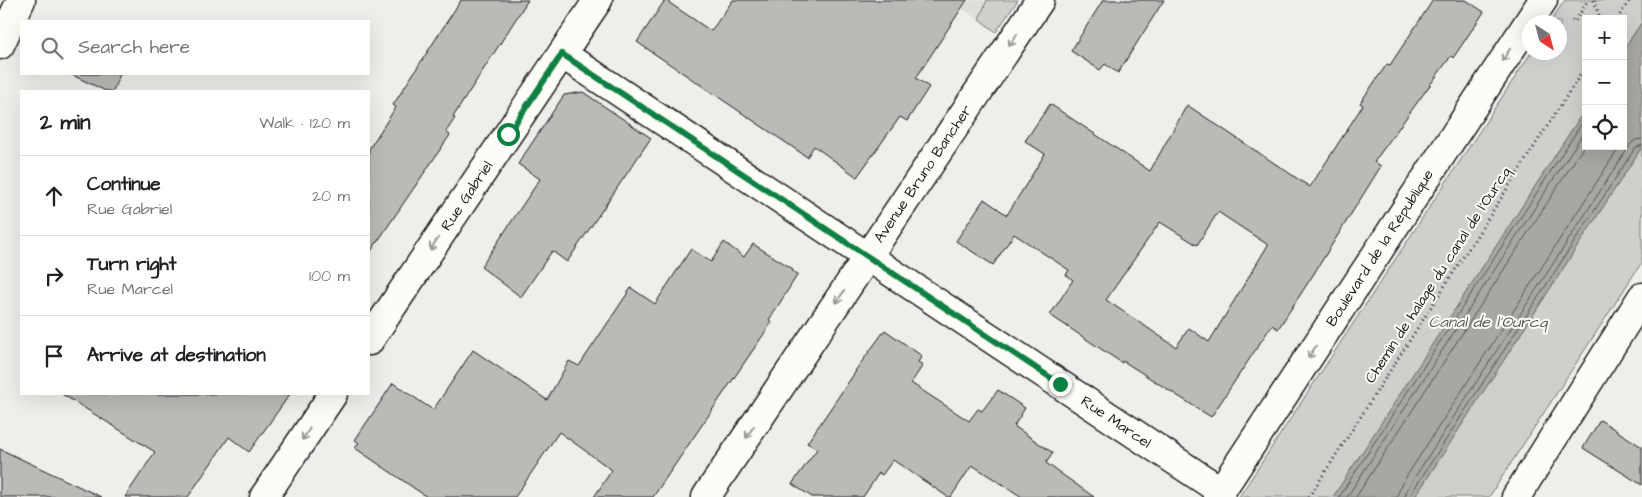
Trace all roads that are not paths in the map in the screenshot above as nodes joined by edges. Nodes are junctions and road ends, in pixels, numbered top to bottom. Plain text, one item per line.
1 (21, 0) edge
2 (598, 0) edge
3 (1040, 0) edge
4 (1543, 0) edge
5 (0, 44) edge
6 (562, 54) junction
7 (867, 256) junction
8 (1642, 297) edge
9 (370, 340) edge
10 (332, 395) edge
11 (1219, 494) edge
12 (264, 497) edge
13 (706, 497) edge
14 (1516, 497) edge

1 - 5 street
2 - 6 street, Rue Gabriel
3 -> 7 street, Avenue Bruno Bancher
4 -> 11 street, Boulevard de la République
6 - 7 street, Rue Marcel
6 -> 9 street, Rue Gabriel
7 - 11 street, Rue Marcel
7 -> 13 street, Avenue Bruno Bancher
8 - 14 street
10 -> 12 street

